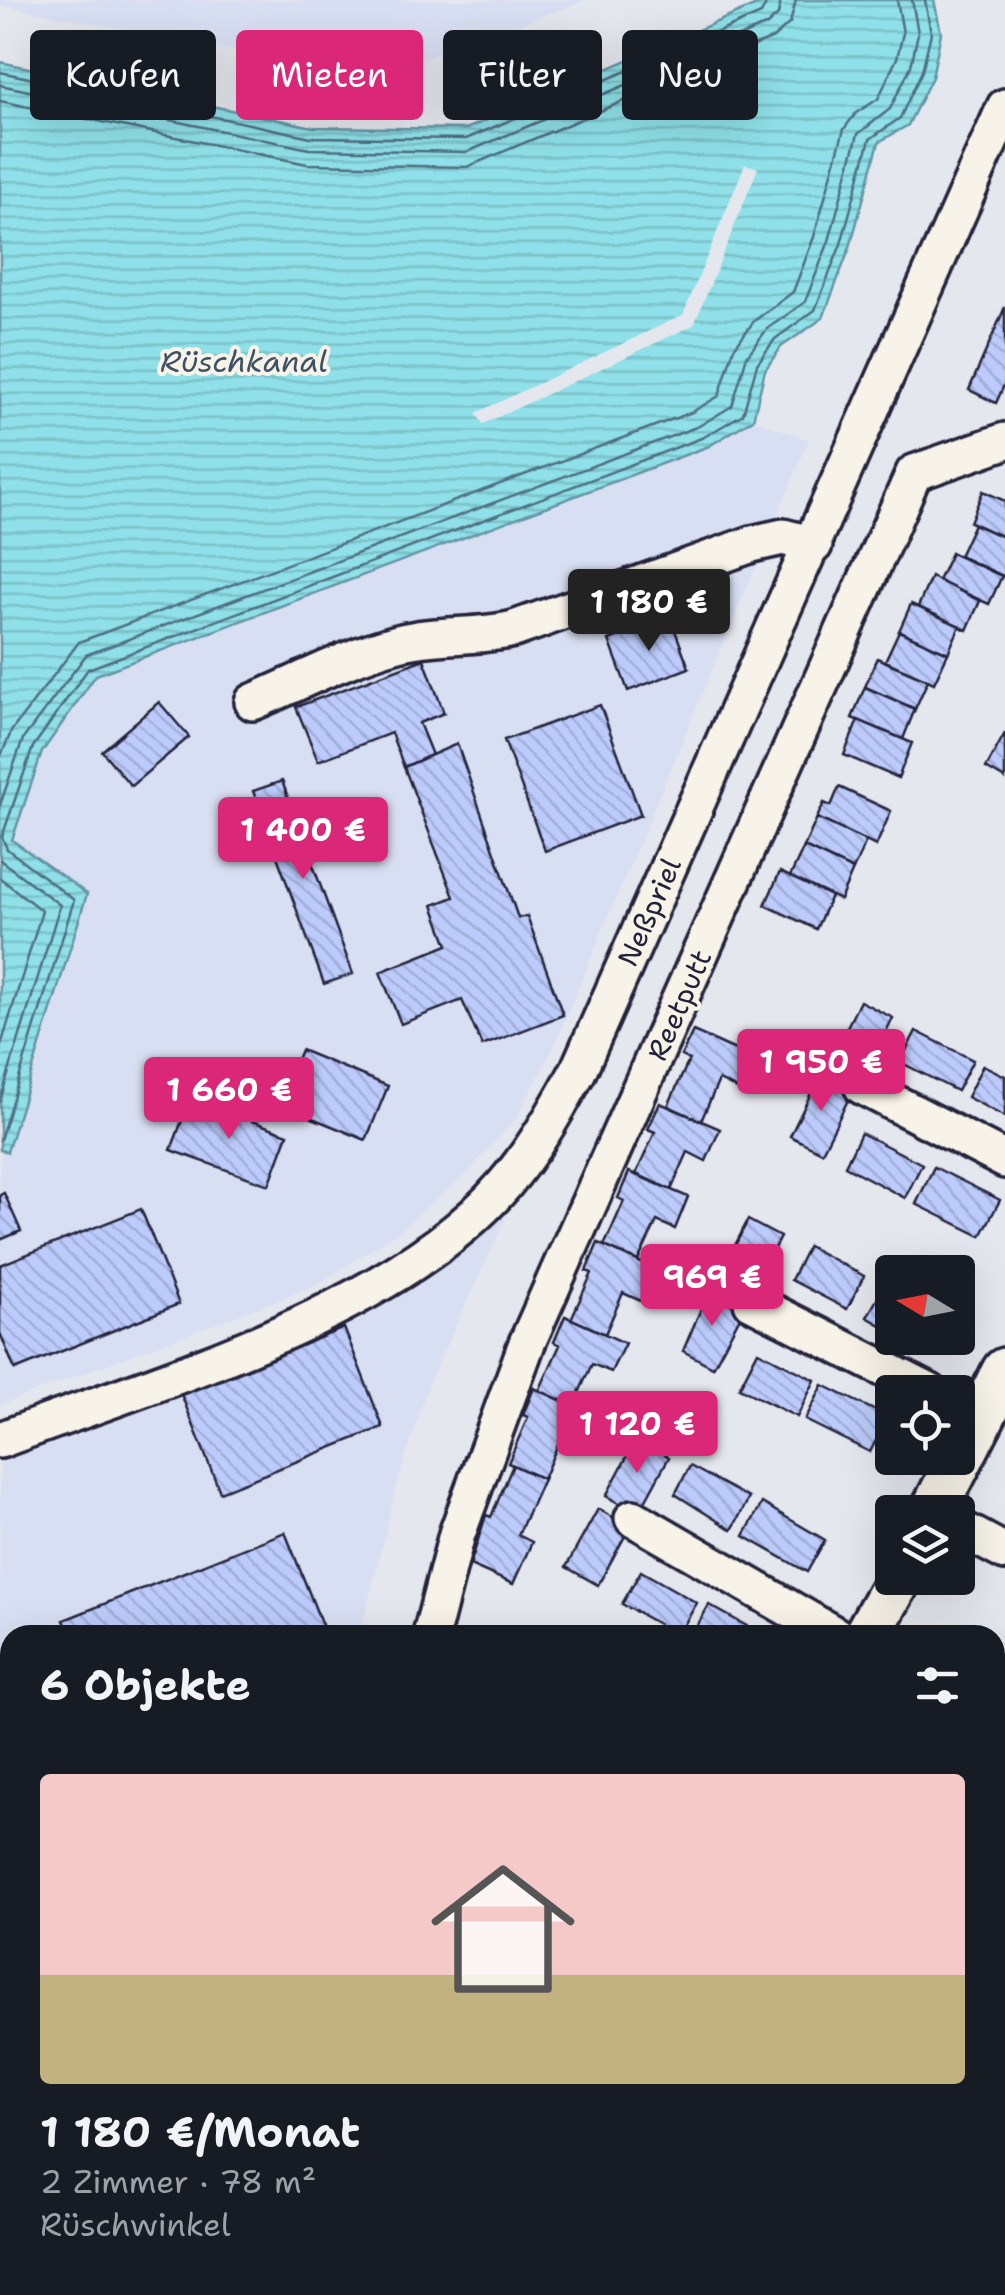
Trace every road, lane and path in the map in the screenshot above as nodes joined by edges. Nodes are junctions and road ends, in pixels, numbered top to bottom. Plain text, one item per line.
1 (1005, 107) edge
2 (1005, 441) edge
3 (814, 545) junction
4 (253, 702) dead end
5 (862, 1086) dead end
6 (1005, 1160) edge
7 (752, 1302) dead end
8 (1005, 1370) edge
9 (896, 1375) edge
10 (975, 1407) edge
11 (0, 1440) edge
12 (633, 1518) dead end
13 (975, 1536) edge
14 (1005, 1552) edge
15 (890, 1595) edge
16 (434, 1625) edge
17 (818, 1625) edge
18 (873, 1625) edge

1 - 3 street, Neßpriel
2 - 16 street, Reetputt
3 - 4 street
3 - 11 street, Neßpriel
5 - 6 street
7 - 9 street
8 - 10 street
12 - 17 street
13 - 14 street
15 - 18 street

